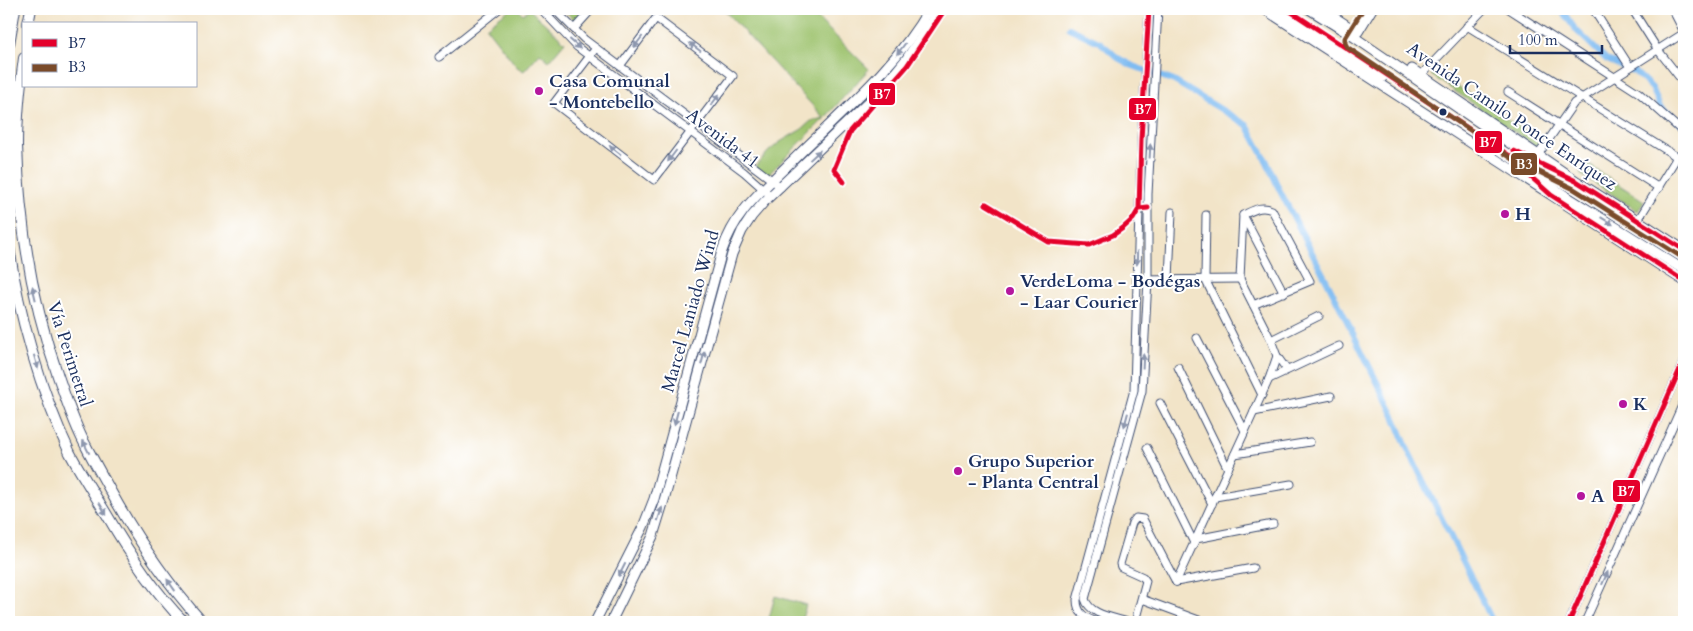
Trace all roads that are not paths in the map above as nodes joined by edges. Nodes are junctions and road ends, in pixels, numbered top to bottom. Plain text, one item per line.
1 (15, 9) edge
2 (30, 9) edge
3 (499, 9) edge
4 (541, 9) edge
5 (554, 9) edge
6 (592, 9) edge
7 (929, 9) edge
8 (940, 9) edge
9 (1149, 9) edge
10 (1158, 9) edge
11 (1264, 9) edge
12 (1278, 9) edge
13 (1309, 9) edge
14 (1322, 9) edge
15 (1372, 9) edge
16 (1484, 9) edge
17 (1509, 9) edge
18 (1593, 9) edge
19 (1632, 9) edge
20 (1672, 9) edge
21 (28, 22) edge
22 (1467, 26) junction
23 (574, 29) junction
24 (1684, 33) edge
25 (1356, 34) junction
26 (9, 44) edge
27 (596, 48) junction
28 (1658, 50) junction
29 (590, 56) junction
30 (439, 57) dead end
31 (620, 66) junction
32 (1630, 67) junction
33 (1410, 75) junction
34 (1421, 75) junction
35 (1613, 78) junction
36 (22, 83) edge
37 (1684, 84) edge
38 (1428, 87) junction
39 (1508, 92) dead end
40 (1582, 98) junction
41 (697, 124) junction
42 (1558, 124) junction
43 (691, 132) junction
44 (1684, 133) edge
45 (1478, 141) junction
46 (1684, 152) edge
47 (1488, 154) junction
48 (1501, 156) junction
49 (1536, 157) junction
50 (1676, 158) junction
51 (1521, 168) junction
52 (772, 180) junction
53 (780, 186) junction
54 (1658, 188) junction
55 (764, 189) junction
56 (1551, 194) junction
57 (771, 196) junction
58 (1172, 212) dead end
59 (1206, 215) dead end
60 (1243, 215) junction
61 (1638, 220) junction
62 (9, 247) edge
63 (1684, 250) edge
64 (1684, 257) edge
65 (1684, 270) edge
66 (1170, 279) junction
67 (1205, 279) junction
68 (1240, 279) junction
69 (1137, 280) junction
70 (1148, 280) junction
71 (1684, 281) edge
72 (1284, 292) junction
73 (1253, 305) junction
74 (1319, 316) dead end
75 (1198, 338) dead end
76 (1271, 340) junction
77 (1339, 346) dead end
78 (1277, 356) junction
79 (1684, 360) edge
80 (1178, 367) dead end
81 (1287, 370) junction
82 (1269, 379) junction
83 (1262, 395) junction
84 (1331, 396) dead end
85 (1684, 401) edge
86 (1160, 403) dead end
87 (1254, 412) junction
88 (1245, 431) junction
89 (1310, 442) dead end
90 (1147, 448) dead end
91 (1235, 454) junction
92 (1228, 469) junction
93 (1291, 484) dead end
94 (1215, 496) junction
95 (1107, 503) junction
96 (1212, 504) junction
97 (1273, 524) dead end
98 (1195, 541) junction
99 (1253, 568) dead end
100 (1176, 582) junction
101 (1142, 599) junction
102 (1137, 614) dead end
103 (184, 622) edge
104 (202, 622) edge
105 (595, 622) edge
106 (611, 622) edge
107 (805, 622) edge
108 (810, 622) edge
109 (1097, 622) edge
110 (1128, 622) edge
111 (1204, 622) edge
112 (1569, 622) edge
113 (1585, 622) edge

1 - 26 highway
2 - 21 highway
3 - 30 street
4 -> 29 street, Avenida 41
5 - 23 street, Avenida 41
6 - 23 street
7 -> 52 main road, Marcel Laniado Wind
53 -> 8 main road, Marcel Laniado Wind
9 -> 69 street
70 -> 10 street
11 - 47 main road
12 - 45 main road, Avenida Camilo Ponce Enríquez
13 - 25 main road, Avenida Camilo Ponce Enríquez
14 - 25 main road, Avenida Camilo Ponce Enríquez
15 - 25 main road
16 - 22 street
17 - 35 street
18 - 32 street
19 - 28 street
20 - 24 street
22 - 34 street
22 - 40 street
23 - 27 street, Avenida 41
24 - 28 street
25 - 33 main road, Avenida Camilo Ponce Enríquez
25 - 34 main road, Avenida Camilo Ponce Enríquez
27 - 29 street
27 - 31 street, Avenida 41
28 - 32 street
28 - 37 street
29 - 43 street, Avenida 41
43 -> 29 street
31 - 41 street, Avenida 41
41 -> 31 street
32 - 35 street
33 - 34 main road
33 - 38 main road, Avenida Camilo Ponce Enríquez
34 - 38 main road
34 - 49 main road, Avenida Camilo Ponce Enríquez
35 - 40 street
35 - 44 street
104 -> 36 highway, Vía Perimetral
38 - 49 main road, Avenida Camilo Ponce Enríquez
39 - 42 street
40 - 42 street
40 - 50 street
41 - 43 street
41 - 52 street, Avenida 41
42 - 49 street
42 - 54 street
43 - 55 street, Avenida 41
45 - 47 main road
45 - 48 main road, Avenida Camilo Ponce Enríquez
46 - 50 street
47 - 48 main road
47 - 56 main road
48 - 51 main road, Avenida Camilo Ponce Enríquez
49 - 61 main road, Avenida Camilo Ponce Enríquez
49 - 64 main road, Avenida Camilo Ponce Enríquez
50 - 54 street
51 - 56 main road
51 -> 65 main road, Avenida Camilo Ponce Enríquez
52 - 53 street, Avenida 41
52 - 55 main road, Marcel Laniado Wind
53 - 57 main road, Marcel Laniado Wind
54 - 61 street
55 - 57 street, Avenida 41
55 -> 105 main road, Marcel Laniado Wind
56 - 71 main road
106 -> 57 main road, Marcel Laniado Wind
58 - 66 street
59 - 67 street
60 - 68 street
60 - 72 street
60 - 72 street
61 - 63 main road, Avenida Camilo Ponce Enríquez
62 -> 103 highway, Vía Perimetral
66 - 67 street
66 - 70 street
67 - 68 street
67 - 83 street
68 - 73 street
69 - 70 street
69 -> 95 street
95 -> 70 street
72 - 73 street
73 - 76 street
74 - 76 street
75 - 88 street
76 - 78 street
77 - 81 street
78 - 81 street
78 - 82 street
79 - 112 street
80 - 92 street
81 - 82 street
82 - 83 street
83 - 87 street
84 - 87 street
113 -> 85 street
86 - 96 street
87 - 88 street
88 - 91 street
89 - 91 street
90 - 98 street
91 - 92 street
92 - 94 street
93 - 94 street
94 - 96 street
95 - 109 street
95 - 110 street
96 - 98 street
97 - 98 street
98 - 100 street
99 - 100 street
100 - 101 street
101 - 102 street
101 - 111 street
107 - 108 street

